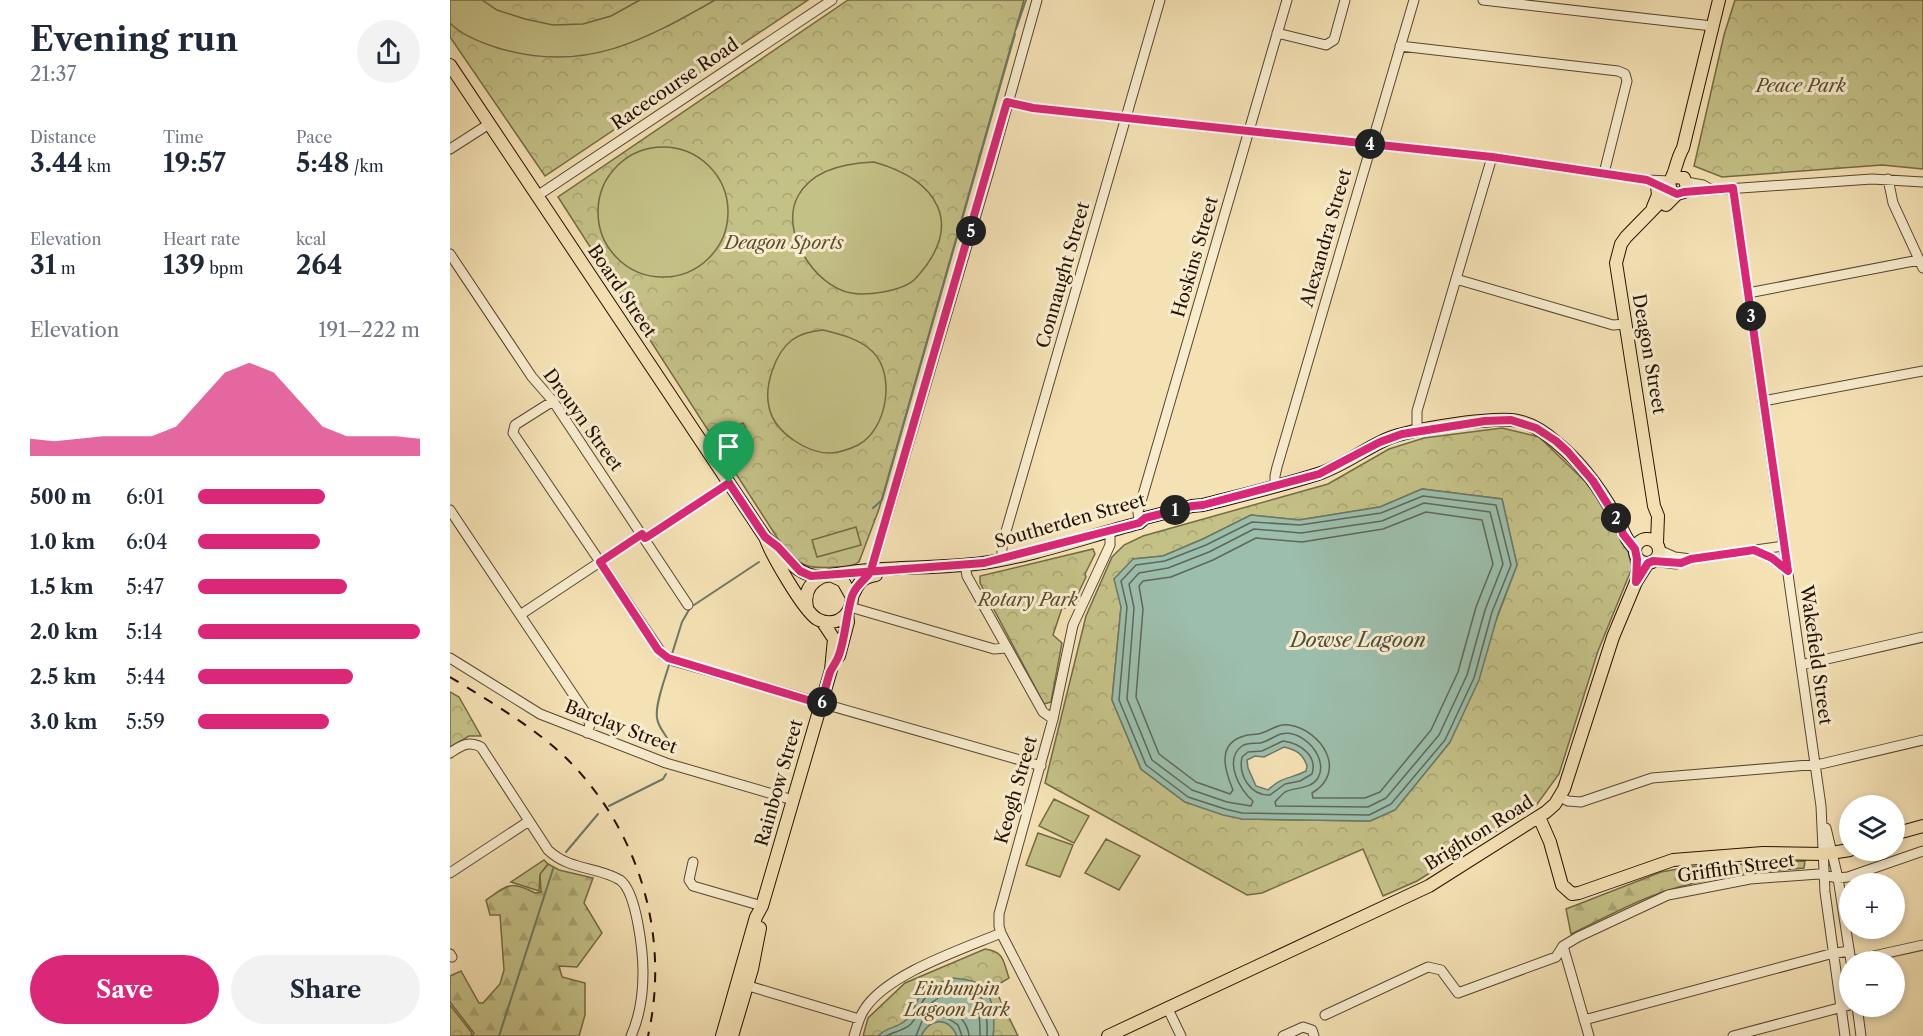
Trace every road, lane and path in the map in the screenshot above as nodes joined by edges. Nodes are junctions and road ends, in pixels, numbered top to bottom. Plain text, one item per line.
1 (832, 0) edge
2 (1037, 0) edge
3 (1160, 0) edge
4 (1287, 0) edge
5 (1346, 0) edge
6 (1414, 0) edge
7 (1483, 0) edge
8 (1719, 0) edge
9 (1712, 26) junction
10 (1277, 33) junction
11 (1400, 46) junction
12 (450, 65) edge
13 (1007, 102) junction
14 (1126, 117) junction
15 (489, 124) junction
16 (1249, 131) junction
17 (1370, 144) junction
18 (450, 149) edge
19 (1492, 157) junction
20 (1604, 173) junction
21 (1888, 179) junction
22 (1923, 182) edge
23 (1652, 183) junction
24 (1677, 186) junction
25 (1733, 188) junction
26 (537, 196) junction
27 (1649, 213) junction
28 (450, 254) edge
29 (1921, 264) edge
30 (1456, 279) junction
31 (1748, 293) junction
32 (1626, 324) junction
33 (1923, 371) edge
34 (553, 401) junction
35 (1764, 401) junction
36 (1417, 431) junction
37 (729, 483) junction
38 (1275, 486) junction
39 (450, 510) edge
40 (1139, 523) junction
41 (1110, 531) junction
42 (643, 536) junction
43 (765, 537) junction
44 (1784, 546) junction
45 (1647, 550) junction
46 (1754, 550) junction
47 (1002, 559) junction
48 (600, 562) junction
49 (965, 565) junction
50 (1788, 571) junction
51 (870, 573) junction
52 (826, 576) junction
53 (688, 605) dead end
54 (850, 606) junction
55 (807, 607) junction
56 (520, 615) junction
57 (822, 621) junction
58 (1923, 638) edge
59 (1006, 648) junction
60 (450, 658) edge
61 (1801, 665) junction
62 (831, 670) junction
63 (821, 704) junction
64 (1053, 719) junction
65 (587, 733) junction
66 (1923, 740) edge
67 (450, 753) edge
68 (1815, 765) junction
69 (1041, 766) junction
70 (1560, 797) junction
71 (792, 800) junction
72 (1539, 817) junction
73 (529, 821) junction
74 (1923, 826) edge
75 (1905, 831) edge
76 (1839, 847) edge
77 (1839, 850) edge
78 (1827, 851) junction
79 (1923, 851) edge
80 (693, 862) dead end
81 (450, 873) edge
82 (1825, 874) junction
83 (1838, 878) junction
84 (762, 906) junction
85 (1001, 933) junction
86 (1923, 945) edge
87 (1563, 946) junction
88 (1849, 951) edge
89 (1889, 951) edge
90 (1833, 953) junction
91 (1839, 955) edge
92 (1839, 980) edge
93 (742, 984) junction
94 (1167, 1007) junction
95 (1839, 1008) edge
96 (1324, 1015) dead end
97 (1845, 1017) edge
98 (1859, 1017) edge
99 (859, 1019) junction
100 (1584, 1020) junction
101 (636, 1034) edge
102 (722, 1036) edge
103 (732, 1036) edge
104 (854, 1036) edge
105 (1054, 1036) edge
106 (1108, 1036) edge
107 (1181, 1036) edge
108 (1283, 1036) edge
109 (1314, 1036) edge
110 (1589, 1036) edge
111 (1732, 1036) edge
112 (1845, 1036) edge
113 (1862, 1036) edge

1 - 26 street, Racecourse Road
2 - 13 street
3 - 14 street, Connaught Street
4 - 10 street, Hoskins Street
5 - 10 street
6 - 11 street, Alexandra Street
7 - 9 street
8 - 9 main road
9 - 24 main road
10 - 16 street, Hoskins Street
11 - 17 street, Alexandra Street
11 - 20 street
12 - 15 main road, Board Street
13 - 14 street
13 - 51 street
14 - 16 street
14 - 47 street, Connaught Street
15 - 18 street
15 - 26 main road, Board Street
16 - 17 street
16 - 40 street, Hoskins Street
17 - 19 street
17 - 38 street, Alexandra Street
19 - 20 street
19 - 30 street
20 - 23 street
21 - 22 street
21 - 25 street
21 - 29 street
23 - 24 street
23 - 27 main road
24 - 25 street
24 - 27 main road, Deagon Street
25 - 31 street, Wakefield Street
26 - 37 main road, Board Street
27 - 32 main road, Deagon Street
28 - 34 street, Drouyn Street
29 - 31 street
30 - 32 street
30 - 36 street
31 - 35 street, Wakefield Street
32 - 45 main road, Deagon Street
33 - 35 street
34 - 42 street, Drouyn Street
34 - 48 street
35 - 44 street, Wakefield Street
36 - 38 main road, Southerden Street
36 - 45 main road, Southerden Street
37 - 42 street
37 - 43 main road, Board Street
38 - 40 main road, Southerden Street
39 - 56 street
40 - 41 main road, Southerden Street
41 - 47 main road, Southerden Street
41 - 64 street
42 - 48 street
42 - 53 street, Drouyn Street
43 - 52 main road, Board Street
43 - 55 main road, Board Street
44 - 46 street
44 - 50 street, Wakefield Street
45 - 46 street
45 - 70 main road, Deagon Street
46 - 50 street
47 - 49 main road, Southerden Street
48 - 56 street
48 - 63 street
49 - 51 main road, Southerden Street
49 - 59 street, Keogh Street
50 - 61 street, Wakefield Street
51 - 52 main road, Southerden Street
51 - 54 main road
52 - 54 main road
52 - 55 main road
54 - 57 main road
54 - 59 street
54 - 62 main road, Rainbow Street
55 - 57 main road
56 - 65 street
57 - 62 main road, Rainbow Street
58 - 61 street
59 - 64 street, Keogh Street
60 - 65 street, Barclay Street
61 - 68 street, Wakefield Street
62 - 63 main road, Rainbow Street
63 - 69 street
63 - 71 main road, Rainbow Street
64 - 69 street, Keogh Street
65 - 71 street, Barclay Street
66 - 68 street, Brighton Road
67 - 73 street
68 - 70 street, Brighton Road
68 - 78 street, Wakefield Street
69 - 85 street, Keogh Street
70 - 72 main road, Brighton Road
71 - 84 main road, Rainbow Street
72 - 78 main road
72 - 94 main road, Brighton Road
73 - 81 street
73 - 101 street
74 - 75 main road
76 - 78 main road
77 - 78 main road
78 - 82 street
78 - 83 street
79 - 83 street
80 - 84 street
82 - 83 street, Griffith Street
82 - 87 street, Griffith Street
82 - 90 street
83 - 88 street
84 - 93 main road, Rainbow Street
85 - 99 street
85 - 105 street, Keogh Street
86 - 89 street
87 - 96 street, Griffith Street
87 - 100 street
90 - 91 street
90 - 92 street
90 - 100 street
93 - 99 street
93 - 102 main road, Rainbow Street
93 - 103 main road, Rainbow Street
94 - 106 main road, Brighton Road
94 - 107 street
95 - 111 street
97 - 112 street
98 - 113 street
99 - 104 street
100 - 110 street
108 - 109 street

